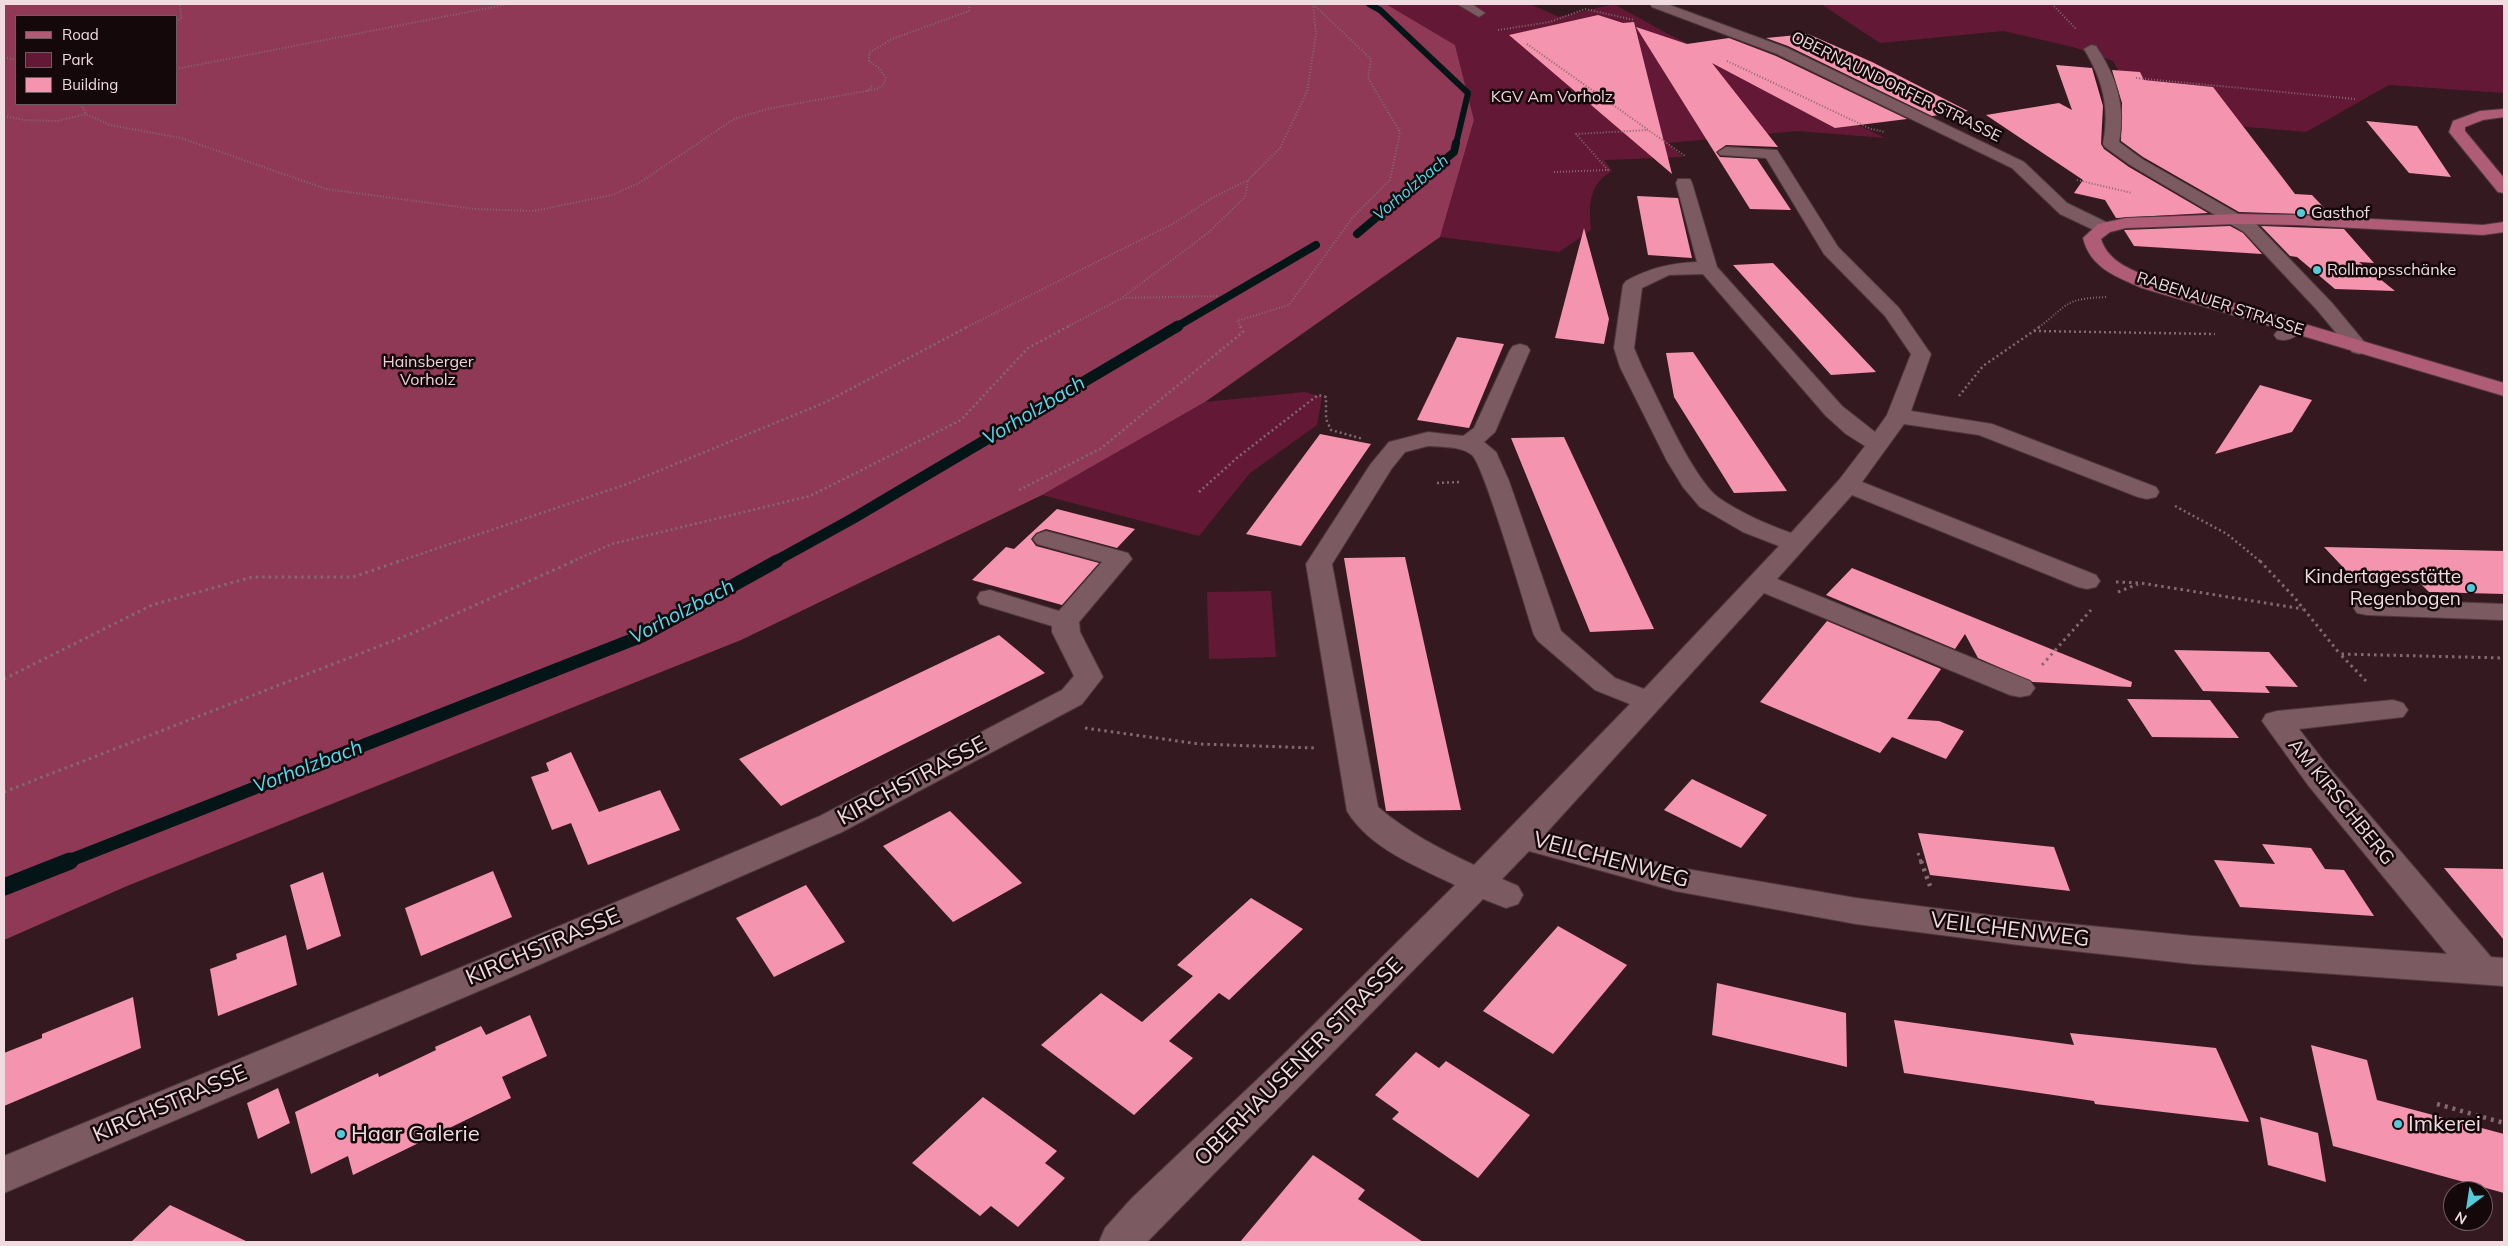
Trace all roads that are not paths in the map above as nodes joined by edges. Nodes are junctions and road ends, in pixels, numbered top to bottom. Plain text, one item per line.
1 (1656, 4) edge
2 (1691, 10) edge
3 (2091, 49) road end
4 (2504, 113) edge
5 (1726, 152) dead end
6 (1684, 183) road end
7 (2504, 188) edge
8 (2237, 219) junction
9 (2504, 226) edge
10 (2104, 228) junction
11 (1708, 268) junction
12 (2359, 348) junction
13 (1520, 350) dead end
14 (2504, 390) edge
15 (1898, 416) junction
16 (1468, 443) junction
17 (1878, 444) junction
18 (1848, 485) junction
19 (2146, 492) road end
20 (1046, 538) dead end
21 (1794, 543) junction
22 (2087, 581) road end
23 (1760, 582) junction
24 (990, 598) dead end
25 (2366, 608) dead end
26 (2504, 612) edge
27 (1065, 621) junction
28 (2020, 688) road end
29 (1649, 701) junction
30 (2393, 710) road end
31 (1523, 837) junction
32 (1492, 889) junction
33 (2493, 971) edge
34 (4, 1175) edge
35 (1120, 1242) edge

1 - 2 street, OBERNAUNDORFER STRASSE
2 - 10 street, OBERNAUNDORFER STRASSE
3 - 8 street
4 - 7 main road
5 - 15 street, OBERHAUSENER STRASSE
6 - 11 street
8 - 9 main road
8 - 10 main road
8 - 12 street
10 - 12 main road, RABENAUER STRASSE
11 - 17 street
11 - 21 street
12 - 14 main road, RABENAUER STRASSE
13 - 16 street
15 - 17 street, OBERHAUSENER STRASSE
15 - 19 street
16 - 29 street
16 - 32 street
17 - 18 street, OBERHAUSENER STRASSE
18 - 21 street, OBERHAUSENER STRASSE
18 - 22 street
20 - 27 street
21 - 23 street, OBERHAUSENER STRASSE
23 - 28 street
23 - 29 street, OBERHAUSENER STRASSE
24 - 27 street
25 - 26 street
27 - 34 street, KIRCHSTRASSE
29 - 31 street, OBERHAUSENER STRASSE
30 - 33 street, AM KIRSCHBERG
31 - 32 street, OBERHAUSENER STRASSE
31 - 33 street, VEILCHENWEG
32 - 35 street, OBERHAUSENER STRASSE

